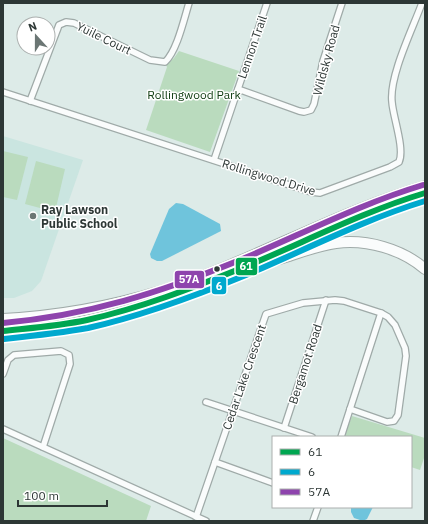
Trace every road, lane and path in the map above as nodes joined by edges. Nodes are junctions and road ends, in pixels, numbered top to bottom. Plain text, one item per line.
1 (189, 3) edge
2 (266, 3) edge
3 (342, 3) edge
4 (422, 3) edge
5 (238, 89) junction
6 (3, 92) edge
7 (30, 101) junction
8 (214, 160) junction
9 (425, 185) edge
10 (425, 193) edge
11 (425, 268) edge
12 (228, 274) junction
13 (326, 300) junction
14 (381, 313) junction
15 (3, 318) edge
16 (3, 332) edge
17 (3, 374) edge
18 (206, 402) dead end
19 (350, 409) junction
20 (232, 411) junction
21 (284, 428) junction
22 (3, 430) edge
23 (309, 436) edge
24 (341, 436) edge
25 (43, 447) junction
26 (215, 462) junction
27 (272, 483) edge
28 (318, 508) edge
29 (196, 517) junction
30 (206, 521) edge
31 (313, 521) edge

1 - 7 street, Yuile Court
2 - 5 street, Lennon Trail
3 - 5 street, Wildsky Road
4 - 8 street, Rollingwood Drive
5 - 8 street, Lennon Trail
6 - 7 street, Rollingwood Drive
7 - 8 street, Rollingwood Drive
9 - 15 main road
10 - 12 main road
11 - 12 highway
12 - 16 main road
13 - 14 street, Cedar Lake Crescent
13 - 20 street, Cedar Lake Crescent
13 - 21 street, Bergamot Road
14 - 19 street
14 - 19 street
17 - 25 street
18 - 20 street
19 - 24 street
20 - 21 street
20 - 26 street, Cedar Lake Crescent
21 - 23 street
22 - 25 street
25 - 29 street
26 - 27 street
26 - 29 street, Cedar Lake Crescent
28 - 31 street
29 - 30 street

